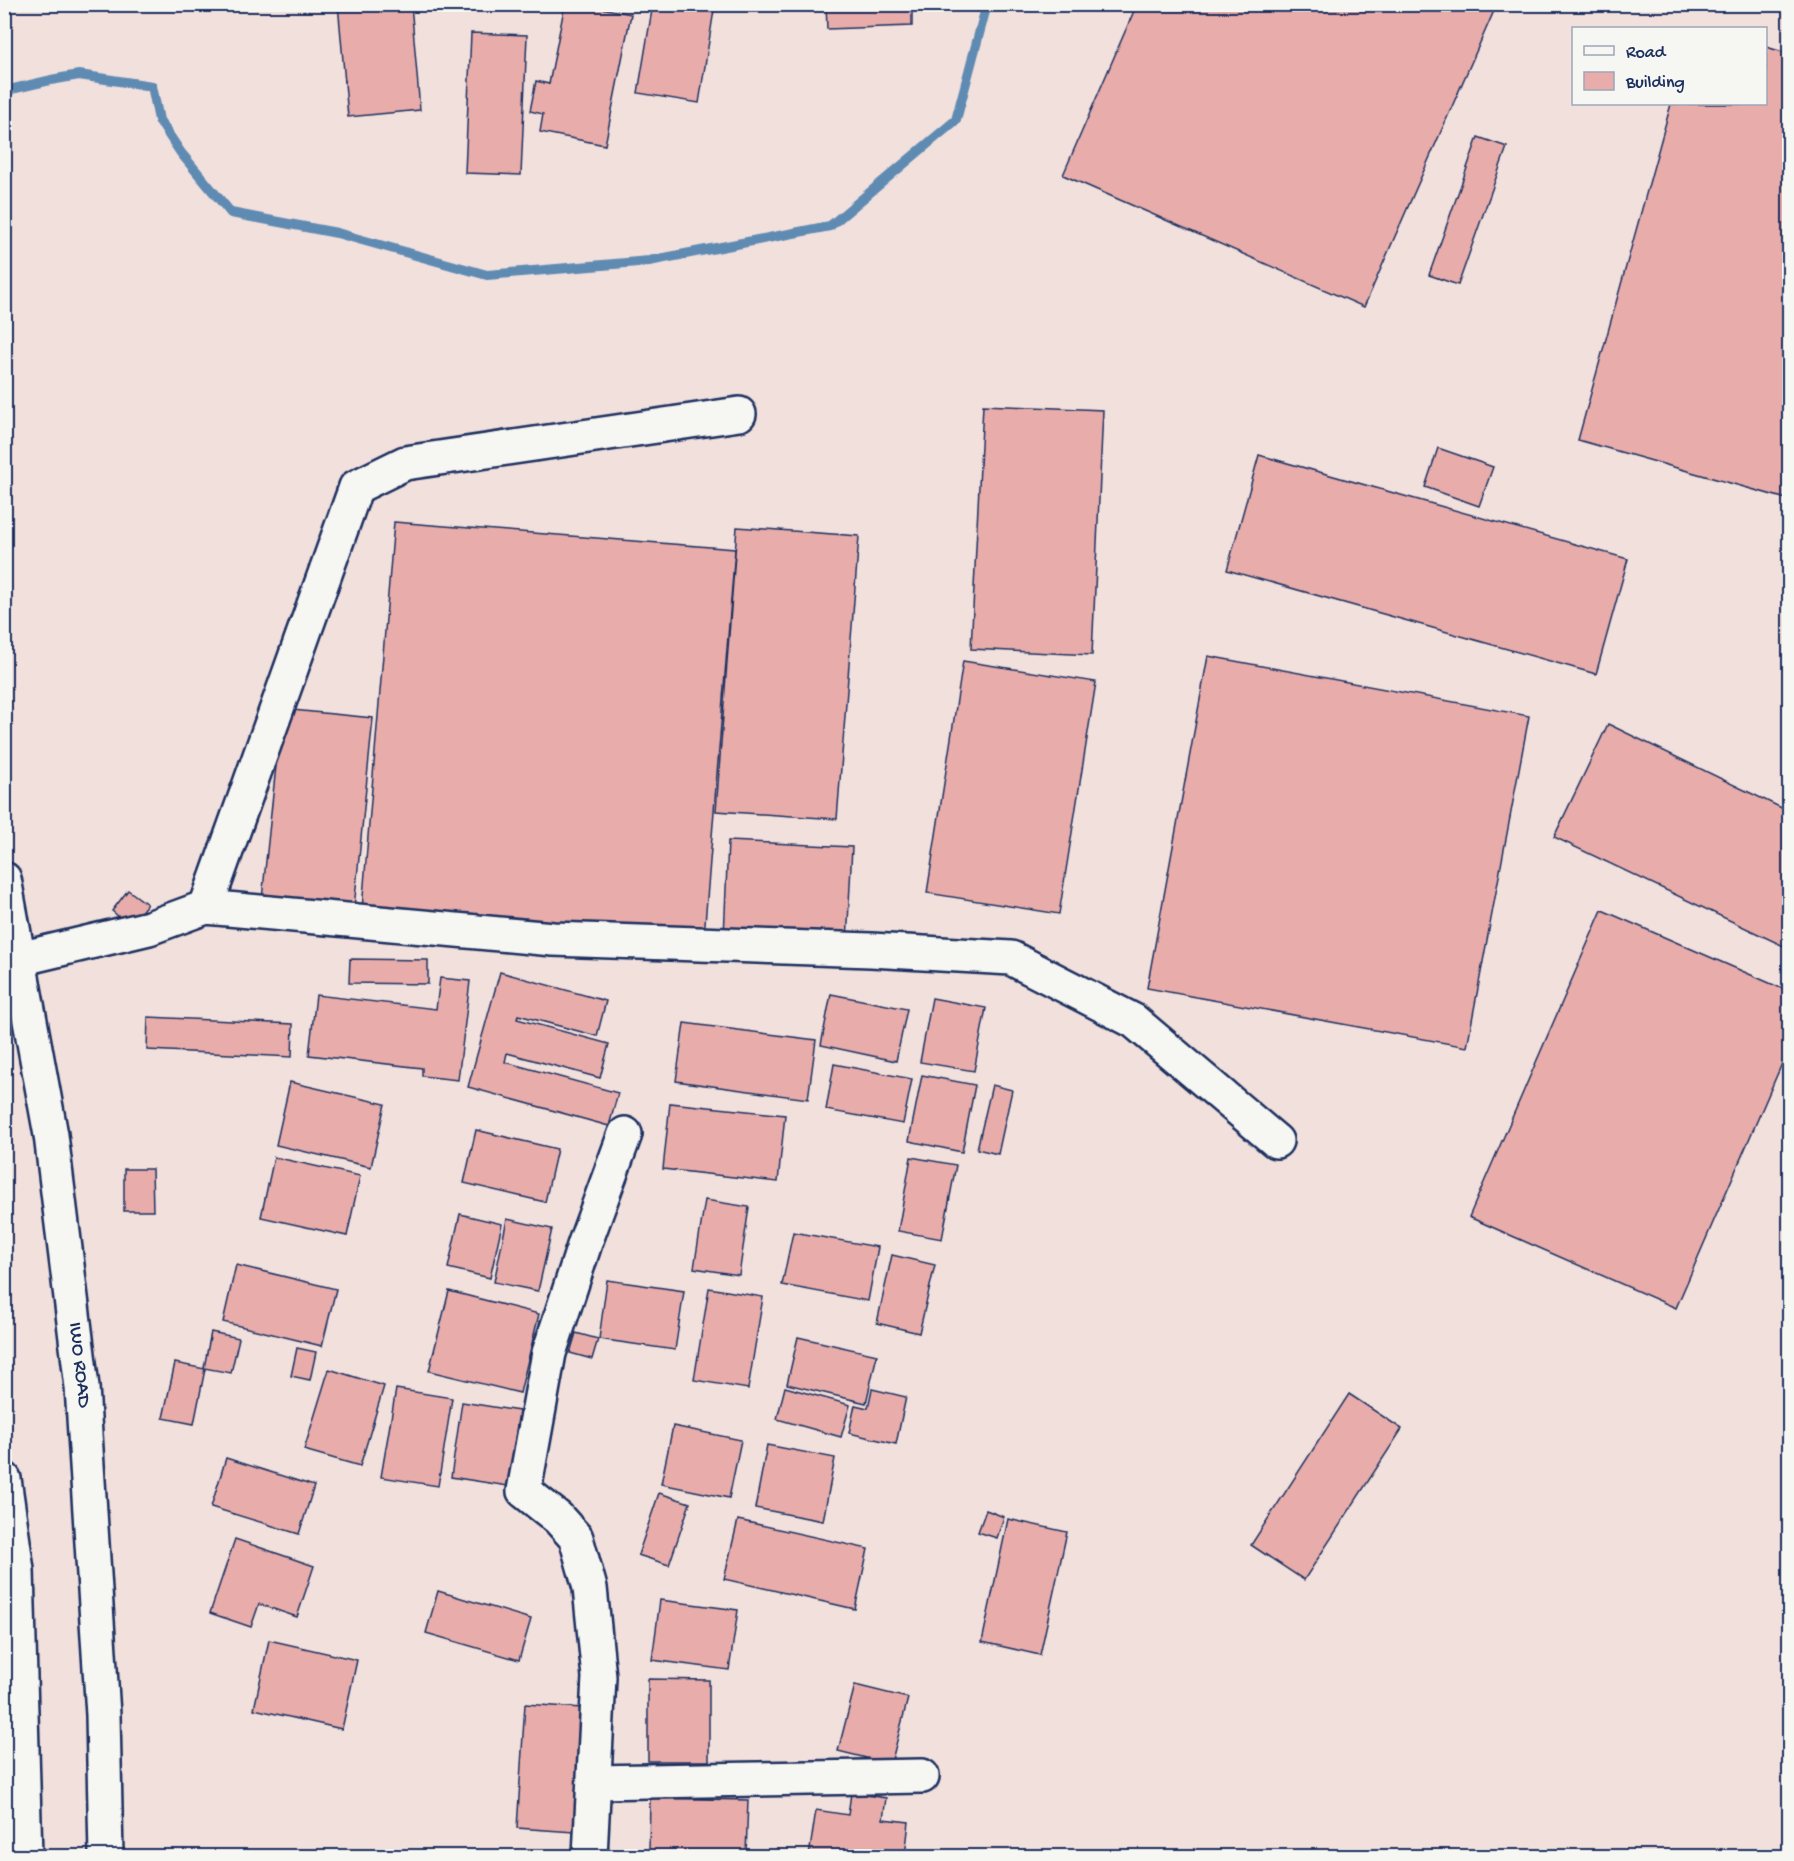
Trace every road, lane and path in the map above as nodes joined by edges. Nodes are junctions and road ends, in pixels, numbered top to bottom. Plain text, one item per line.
1 (739, 414) dead end
2 (4, 879) edge
3 (206, 908) junction
4 (19, 959) junction
5 (625, 1134) dead end
6 (1276, 1141) dead end
7 (4, 1479) edge
8 (922, 1776) dead end
9 (594, 1782) junction
10 (25, 1857) edge
11 (106, 1857) edge
12 (590, 1857) edge

1 - 3 street
2 - 4 street, IWO ROAD
3 - 4 street
3 - 6 street
4 - 11 street, IWO ROAD
5 - 9 street
7 - 10 street
8 - 9 street
9 - 12 street

